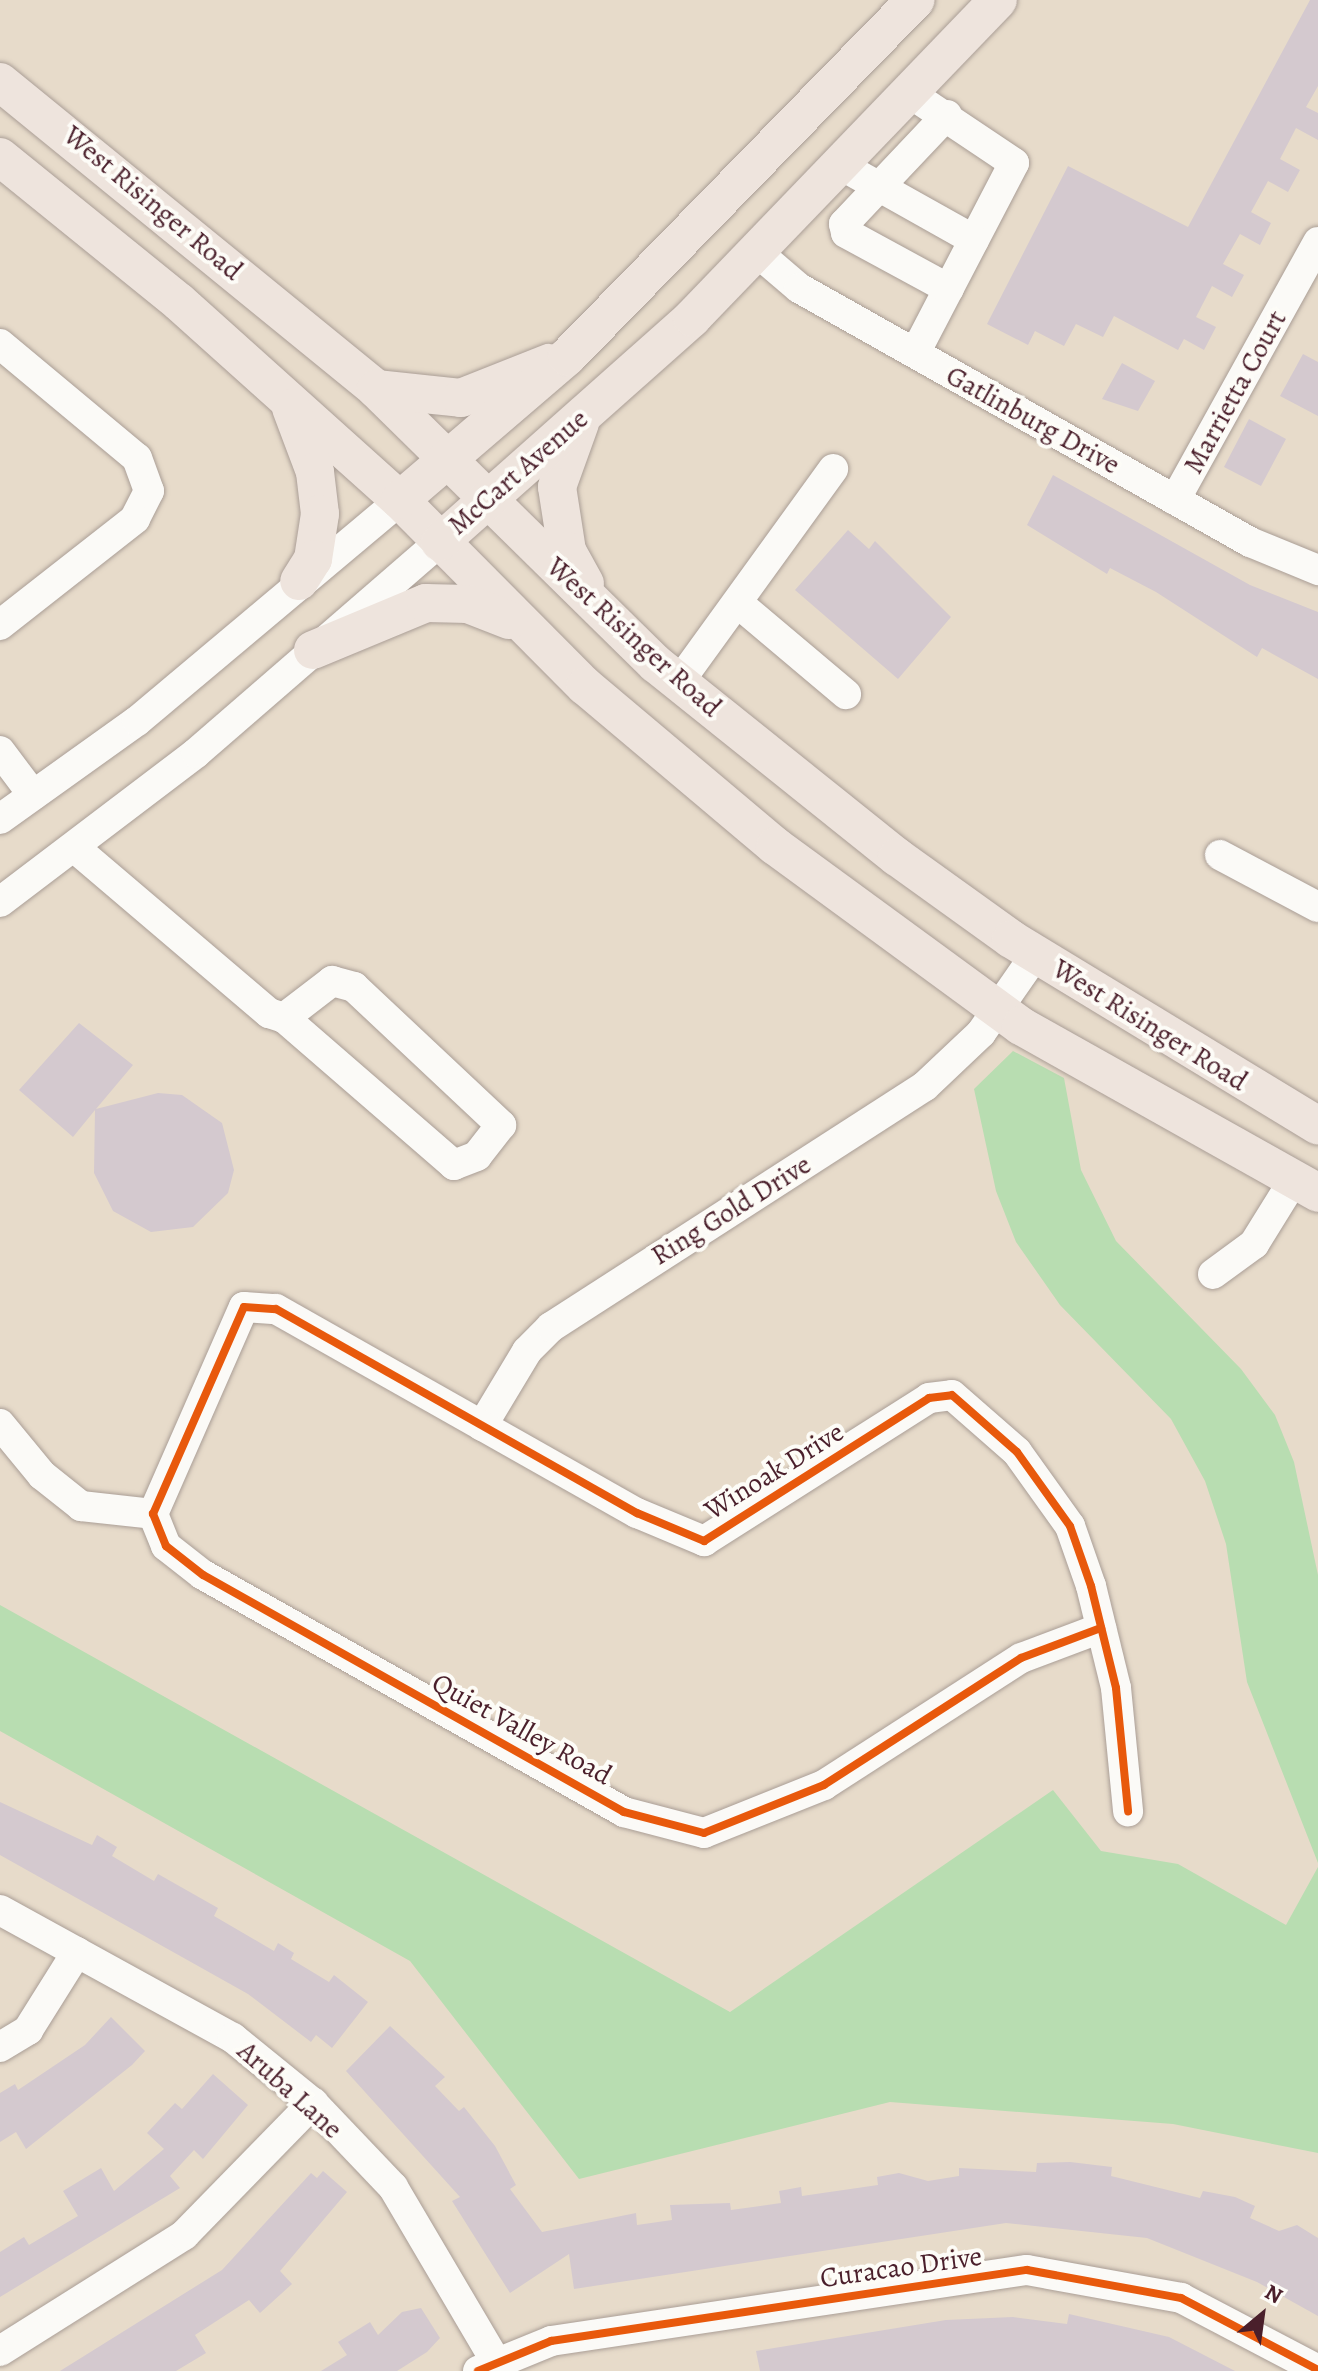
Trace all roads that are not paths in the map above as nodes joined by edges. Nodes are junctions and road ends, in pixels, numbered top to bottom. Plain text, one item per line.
1 (915, 0) edge
2 (998, 0) edge
3 (0, 82) edge
4 (911, 94) junction
5 (947, 115) junction
6 (0, 157) edge
7 (844, 167) junction
8 (879, 187) junction
9 (974, 240) junction
10 (1318, 242) edge
11 (758, 253) junction
12 (1307, 286) edge
13 (949, 289) junction
14 (0, 344) edge
15 (915, 353) junction
16 (567, 357) junction
17 (376, 389) junction
18 (289, 402) junction
19 (584, 414) junction
20 (450, 462) junction
21 (833, 469) dead end
22 (400, 500) junction
23 (487, 500) junction
24 (1175, 500) junction
25 (440, 542) junction
26 (1318, 570) edge
27 (299, 581) junction
28 (739, 604) junction
29 (602, 613) junction
30 (0, 625) edge
31 (524, 627) junction
32 (313, 650) junction
33 (679, 682) junction
34 (846, 694) dead end
35 (0, 751) edge
36 (33, 795) junction
37 (0, 819) edge
38 (75, 848) junction
39 (1220, 855) dead end
40 (0, 902) edge
41 (1318, 907) edge
42 (1036, 954) junction
43 (998, 1010) junction
44 (284, 1018) junction
45 (1318, 1126) edge
46 (1306, 1187) edge
47 (1213, 1274) dead end
48 (0, 1424) edge
49 (482, 1426) junction
50 (153, 1514) junction
51 (1101, 1628) junction
52 (1128, 1811) dead end
53 (0, 1910) edge
54 (77, 1952) junction
55 (0, 2047) edge
56 (313, 2103) junction
57 (0, 2351) edge
58 (487, 2366) edge
59 (1318, 2370) edge

1 - 16 main road, McCart Avenue
2 - 4 main road, McCart Avenue
3 - 17 main road, West Risinger Road
4 - 5 street
4 - 7 main road, McCart Avenue
5 - 8 street
5 - 9 street
6 - 18 main road
7 - 8 street
7 - 11 main road, McCart Avenue
8 - 9 street
8 - 13 street
9 - 13 street
10 - 12 street, Marrietta Court
11 - 15 street, Gatlinburg Drive
11 - 19 main road, McCart Avenue
12 - 24 street, Marrietta Court
13 - 15 street
14 - 30 street
15 - 24 street, Gatlinburg Drive
16 - 17 main road
16 - 20 main road, McCart Avenue
17 - 20 main road, West Risinger Road
18 - 22 main road
18 - 27 main road
19 - 23 main road, McCart Avenue
19 - 29 main road
20 - 22 main road, McCart Avenue
20 - 23 main road, West Risinger Road
21 - 28 street
22 - 25 main road
22 - 27 street, McCart Avenue
23 - 25 main road, McCart Avenue
23 - 29 main road, West Risinger Road
24 - 26 street, Gatlinburg Drive
25 - 31 main road
25 - 32 street, McCart Avenue
27 - 36 street, McCart Avenue
28 - 33 street
28 - 34 street
29 - 33 main road, West Risinger Road
31 - 32 main road
31 - 43 main road
32 - 38 street, McCart Avenue
33 - 42 main road, West Risinger Road
35 - 36 street
36 - 37 street, McCart Avenue
38 - 40 street, McCart Avenue
38 - 44 street
39 - 41 street
42 - 43 street, Ring Gold Drive
42 - 45 main road, West Risinger Road
43 - 46 main road
43 - 49 street, Ring Gold Drive
44 - 44 street
46 - 47 street
48 - 50 street
49 - 50 street, Winoak Drive
49 - 51 street, Winoak Drive
50 - 51 street, Quiet Valley Road
51 - 52 street, Winoak Drive
53 - 54 street, Aruba Lane
54 - 55 street
54 - 56 street, Aruba Lane
56 - 57 street
56 - 58 street, Aruba Lane
58 - 59 street, Curacao Drive

